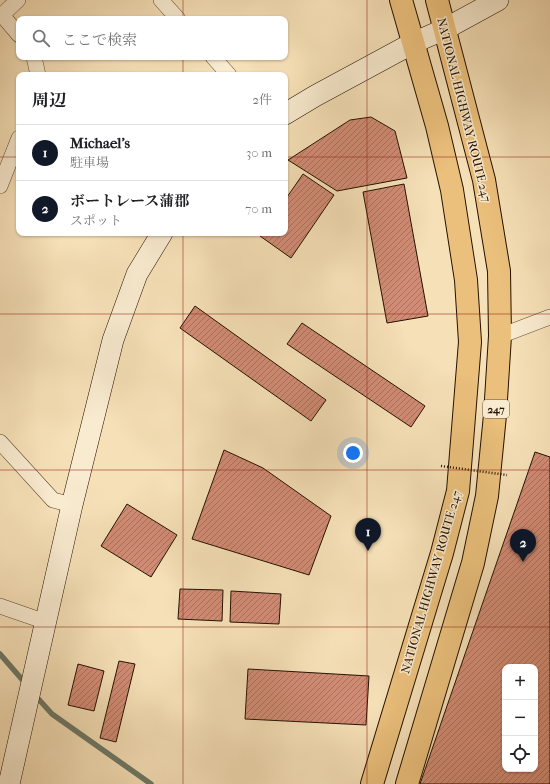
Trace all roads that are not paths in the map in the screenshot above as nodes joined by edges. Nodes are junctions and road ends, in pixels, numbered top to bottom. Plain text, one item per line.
1 (18, 0) edge
2 (161, 0) edge
3 (401, 0) edge
4 (437, 0) edge
5 (498, 0) edge
6 (175, 16) edge
7 (444, 29) junction
8 (16, 31) edge
9 (413, 43) junction
10 (35, 60) edge
11 (216, 60) edge
12 (37, 72) edge
13 (226, 72) edge
14 (288, 112) edge
15 (16, 146) edge
16 (0, 186) edge
17 (160, 236) edge
18 (550, 317) edge
19 (500, 336) junction
20 (0, 442) edge
21 (72, 505) junction
22 (0, 606) edge
23 (46, 622) junction
24 (9, 784) edge
25 (372, 784) edge
26 (407, 784) edge

1 - 8 street
2 - 6 street
3 - 9 highway, NATIONAL HIGHWAY ROUTE 247 / 247
4 - 7 highway, NATIONAL HIGHWAY ROUTE 247 / 247
5 - 7 street
7 - 9 street
7 - 19 highway, NATIONAL HIGHWAY ROUTE 247 / 247
9 - 14 street
9 - 25 highway, NATIONAL HIGHWAY ROUTE 247 / 247
10 - 12 street
11 - 13 street
15 - 16 street
17 - 21 street
18 - 19 street
19 - 26 highway, NATIONAL HIGHWAY ROUTE 247 / 247
20 - 21 street
21 - 23 street
22 - 23 street
23 - 24 street

